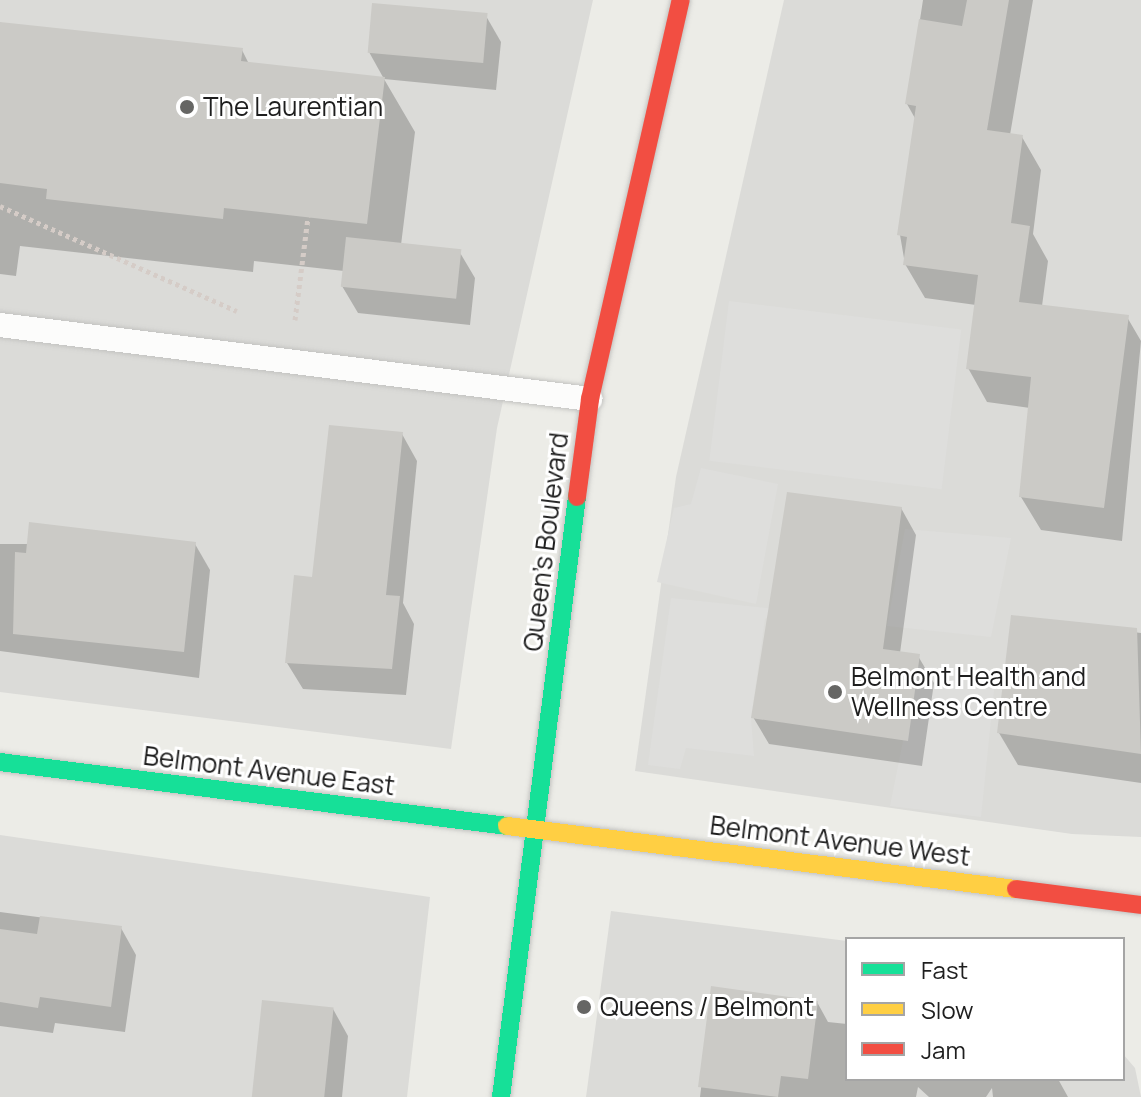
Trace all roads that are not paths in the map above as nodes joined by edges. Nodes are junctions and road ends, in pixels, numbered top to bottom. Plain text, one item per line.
1 (681, 0) edge
2 (0, 325) edge
3 (590, 399) junction
4 (0, 762) edge
5 (532, 830) junction
6 (1141, 905) edge
7 (501, 1097) edge

1 - 3 street, Queen's Boulevard
2 - 3 lane
3 - 5 street, Queen's Boulevard
4 - 5 street, Belmont Avenue East
5 - 6 street, Belmont Avenue West
5 - 7 street, Queen's Boulevard

